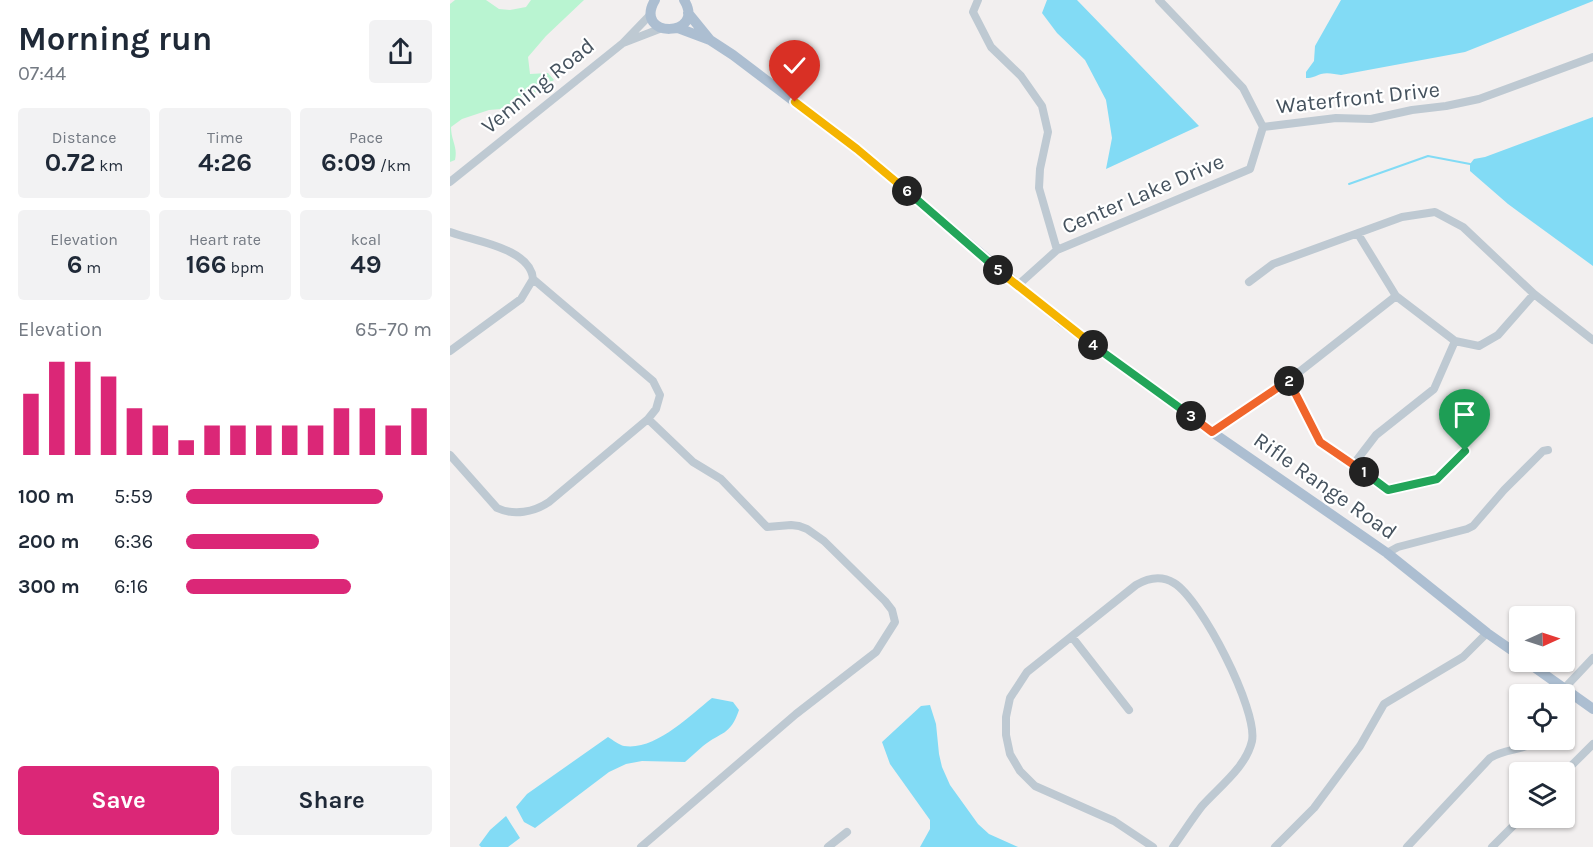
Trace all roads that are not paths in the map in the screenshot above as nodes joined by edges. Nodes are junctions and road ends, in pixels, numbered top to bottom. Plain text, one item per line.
1 (643, 0) edge
2 (978, 0) edge
3 (1159, 0) edge
4 (688, 6) edge
5 (652, 8) edge
6 (662, 28) junction
7 (678, 28) junction
8 (710, 40) junction
9 (623, 43) junction
10 (1593, 57) edge
11 (1263, 127) junction
12 (450, 182) edge
13 (450, 232) edge
14 (1358, 234) junction
15 (1057, 250) junction
16 (533, 279) junction
17 (1250, 282) dead end
18 (1017, 286) junction
19 (1534, 294) junction
20 (1396, 296) junction
21 (1593, 340) edge
22 (1455, 341) junction
23 (450, 351) edge
24 (1289, 380) junction
25 (648, 418) junction
26 (1212, 432) junction
27 (1548, 450) dead end
28 (1465, 451) dead end
29 (450, 455) edge
30 (1353, 465) junction
31 (1387, 553) junction
32 (1487, 633) junction
33 (1072, 637) junction
34 (1509, 648) edge
35 (1593, 658) edge
36 (1539, 672) edge
37 (1554, 684) edge
38 (1569, 684) edge
39 (1575, 696) edge
40 (1593, 709) edge
41 (1130, 710) dead end
42 (1593, 744) edge
43 (1512, 750) edge
44 (1575, 762) edge
45 (1511, 828) edge
46 (847, 832) dead end
47 (641, 847) edge
48 (828, 847) edge
49 (1153, 847) edge
50 (1173, 847) edge
51 (1275, 847) edge
52 (1407, 847) edge
53 (1492, 847) edge

1 - 5 main road
2 - 15 street, Center Lake Drive
3 - 11 street
4 - 7 main road
4 - 8 main road, Rifle Range Road
5 - 6 main road
5 - 9 street, Venning Road
6 - 7 main road
6 - 9 street, Venning Road
7 - 8 main road, Rifle Range Road
8 - 18 main road, Rifle Range Road
9 - 12 street, Venning Road
10 - 11 street, Waterfront Drive
11 - 15 street, Center Lake Drive
13 - 16 street
14 - 17 street
14 - 19 street
14 - 20 street
15 - 18 street, Center Lake Drive
16 - 23 street
16 - 25 street
18 - 26 main road, Rifle Range Road
19 - 21 street
19 - 22 street
20 - 22 street
20 - 24 street
22 - 30 street
24 - 26 street
24 - 30 street
25 - 29 street
25 - 47 street
26 - 31 main road, Rifle Range Road
27 - 31 street
28 - 30 street
31 - 32 main road, Rifle Range Road
32 - 34 main road, Rifle Range Road
32 - 51 street
33 - 41 street
33 - 49 street
33 - 50 street
35 - 38 street
36 - 37 main road
39 - 40 main road
42 - 44 street
43 - 52 street
45 - 53 street
46 - 48 street

